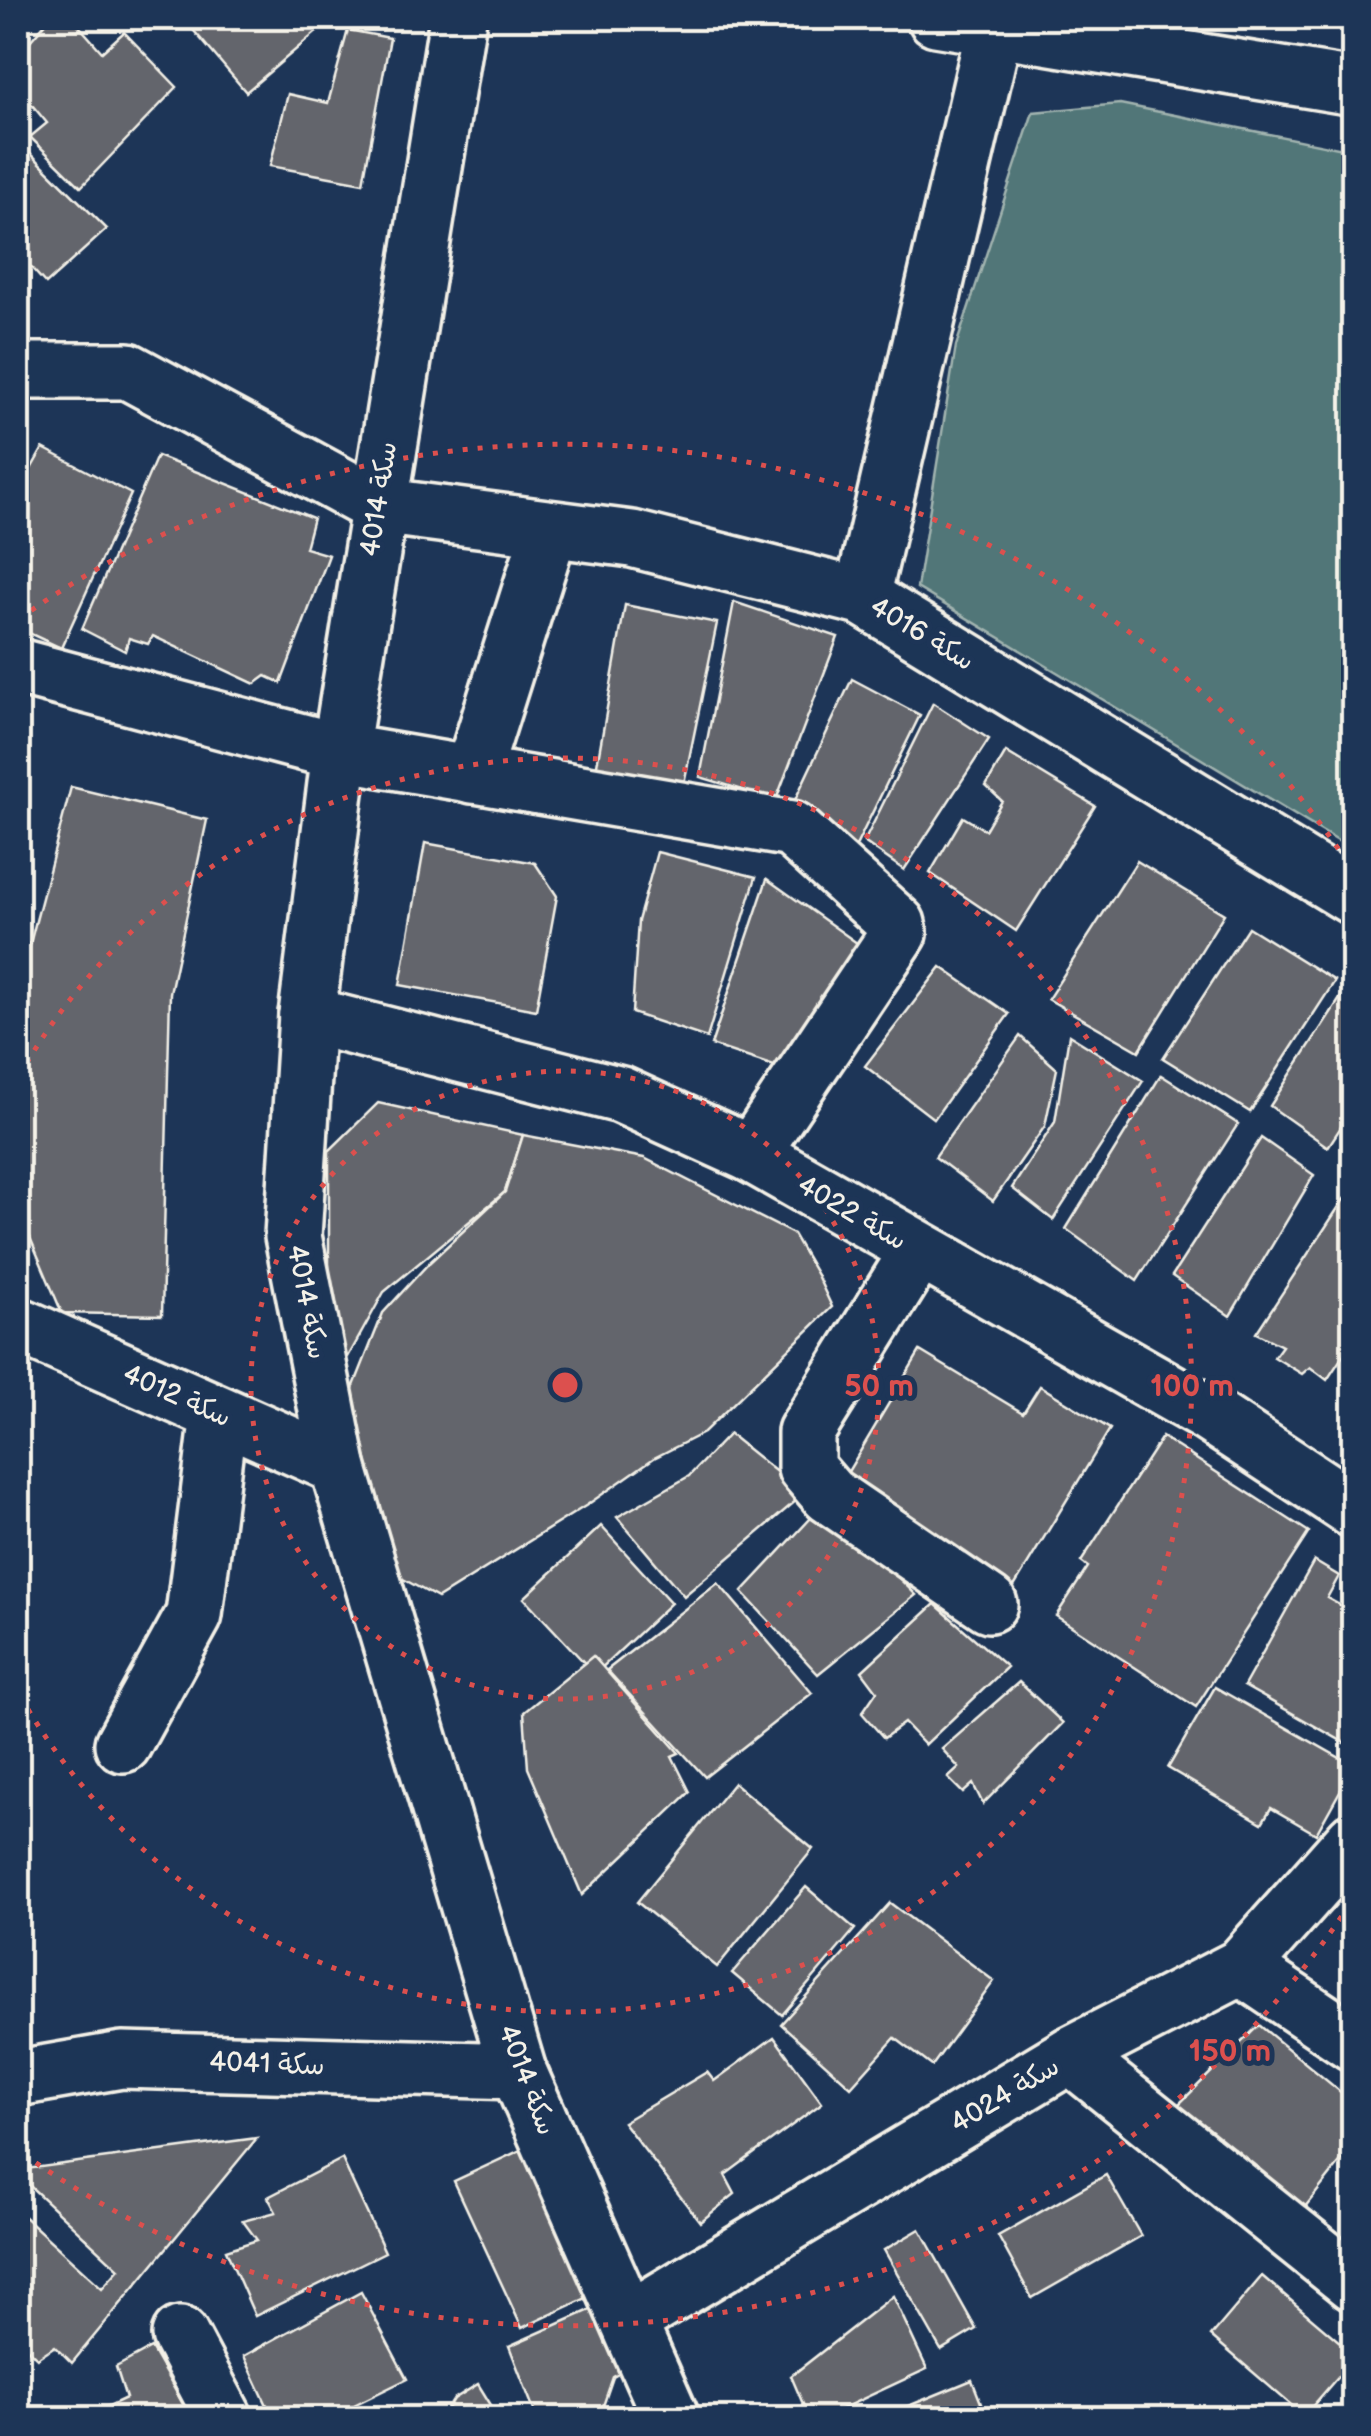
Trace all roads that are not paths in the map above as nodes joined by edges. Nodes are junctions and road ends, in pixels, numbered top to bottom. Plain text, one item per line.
1 (458, 18) edge
2 (936, 18) edge
3 (995, 27) junction
4 (1354, 87) edge
5 (18, 370) edge
6 (378, 506) junction
7 (550, 529) junction
8 (862, 597) junction
9 (18, 666) edge
10 (340, 752) junction
11 (472, 774) junction
12 (1354, 897) edge
13 (307, 1015) junction
14 (751, 1154) junction
15 (918, 1252) junction
16 (18, 1325) edge
17 (219, 1415) junction
18 (338, 1466) junction
19 (1354, 1510) edge
20 (989, 1604) dead end
21 (123, 1744) dead end
22 (1354, 1840) edge
23 (1241, 1968) junction
24 (1354, 2043) edge
25 (1070, 2056) junction
26 (518, 2072) junction
27 (18, 2078) edge
28 (1354, 2283) edge
29 (629, 2320) junction
30 (180, 2334) dead end
31 (224, 2418) edge
32 (670, 2418) edge

1 - 6 street, سكة 4014
2 - 3 street
3 - 4 street
3 - 8 street
5 - 6 street
6 - 7 street, سكة 4016
6 - 10 street, سكة 4014
7 - 8 street, سكة 4016
7 - 11 street
8 - 12 street, سكة 4016
9 - 10 street
10 - 11 street
10 - 13 street, سكة 4014
11 - 14 street
13 - 14 street, سكة 4022
13 - 18 street, سكة 4014
14 - 15 street, سكة 4022
15 - 19 street, سكة 4022
15 - 20 street
16 - 17 street, سكة 4012
17 - 18 street, سكة 4012
17 - 21 street
18 - 26 street, سكة 4014
22 - 23 street, سكة 4024
23 - 24 street
23 - 25 street, سكة 4024
25 - 28 street
25 - 29 street, سكة 4024
26 - 27 street, سكة 4041
26 - 29 street, سكة 4014
29 - 32 street, سكة 4014
30 - 31 street

